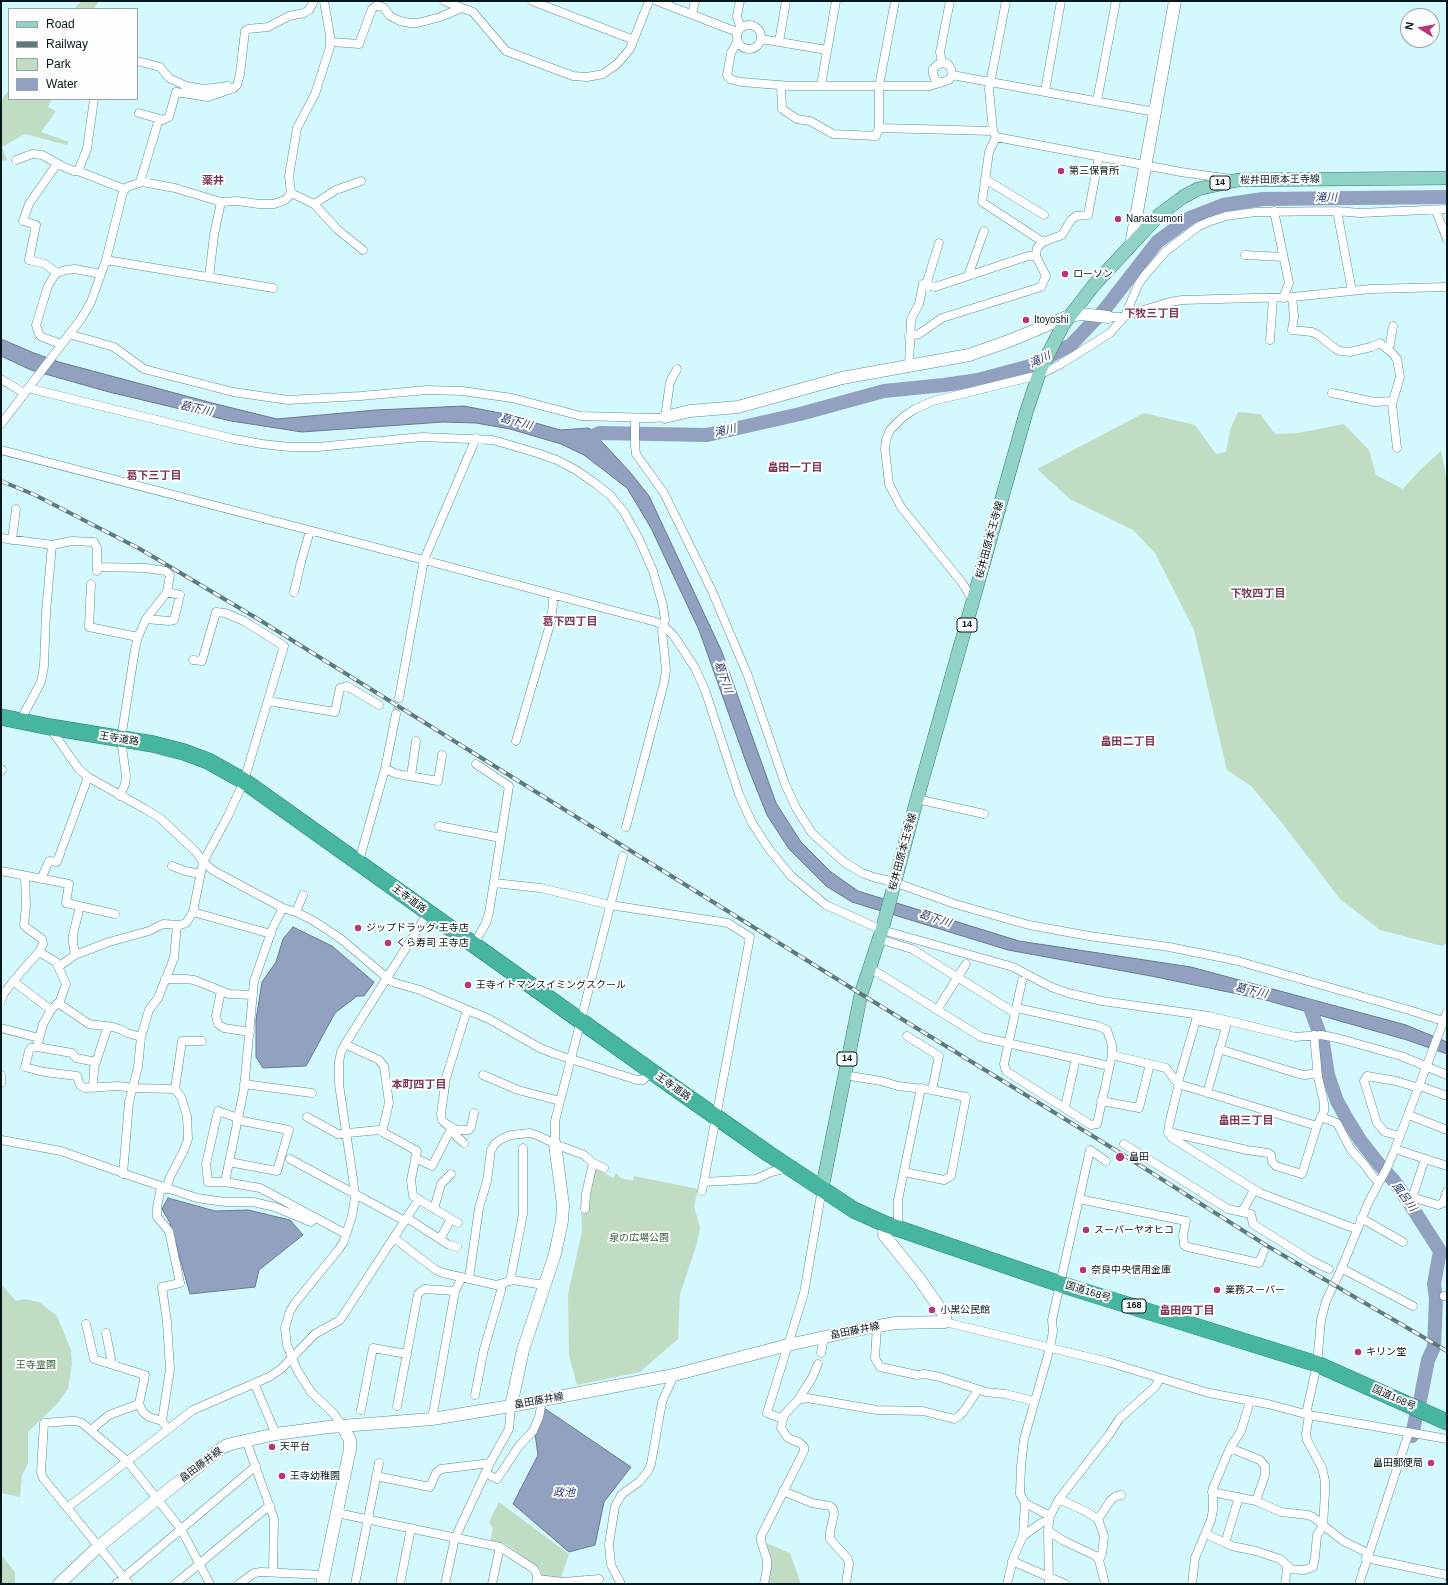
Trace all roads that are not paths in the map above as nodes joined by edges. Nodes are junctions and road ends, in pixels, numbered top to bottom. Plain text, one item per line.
1 (314, 1) edge
2 (324, 1) edge
3 (444, 1) edge
4 (532, 1) edge
5 (649, 1) edge
6 (657, 1) edge
7 (695, 1) edge
8 (740, 1) edge
9 (786, 1) edge
10 (836, 1) edge
11 (895, 1) edge
12 (950, 1) edge
13 (1006, 1) edge
14 (1061, 1) edge
15 (1116, 1) edge
16 (1175, 1) edge
17 (462, 8) junction
18 (692, 14) junction
19 (739, 29) junction
20 (761, 39) junction
21 (634, 40) junction
22 (331, 42) junction
23 (737, 42) junction
24 (779, 42) junction
25 (827, 50) junction
26 (138, 61) edge
27 (942, 63) junction
28 (952, 75) junction
29 (238, 82) junction
30 (939, 82) junction
31 (990, 82) junction
32 (820, 85) junction
33 (781, 86) junction
34 (879, 86) junction
35 (1045, 91) junction
36 (94, 100) edge
37 (1097, 101) junction
38 (1155, 112) junction
39 (139, 113) dead end
40 (159, 119) junction
41 (879, 128) junction
42 (995, 134) junction
43 (1099, 156) junction
44 (16, 160) dead end
45 (57, 164) junction
46 (1145, 164) junction
47 (78, 171) junction
48 (1447, 178) edge
49 (985, 179) junction
50 (1238, 180) junction
51 (361, 181) dead end
52 (140, 182) junction
53 (124, 189) junction
54 (291, 193) junction
55 (221, 202) junction
56 (314, 204) junction
57 (1447, 209) edge
58 (1274, 211) junction
59 (1337, 211) junction
60 (1436, 211) junction
61 (1044, 215) dead end
62 (984, 231) dead end
63 (1447, 239) edge
64 (1043, 242) junction
65 (939, 243) dead end
66 (1131, 245) junction
67 (363, 250) dead end
68 (1246, 255) dead end
69 (1036, 256) junction
70 (1283, 257) junction
71 (106, 260) junction
72 (57, 273) junction
73 (101, 274) junction
74 (968, 276) junction
75 (209, 277) junction
76 (926, 285) junction
77 (1447, 287) edge
78 (273, 288) dead end
79 (1352, 291) junction
80 (1292, 297) junction
81 (1273, 298) junction
82 (1283, 298) junction
83 (1075, 315) junction
84 (1125, 316) junction
85 (1108, 317) joint
86 (1393, 326) dead end
87 (69, 334) junction
88 (910, 336) junction
89 (1270, 340) dead end
90 (61, 344) junction
91 (1387, 348) junction
92 (909, 366) junction
93 (677, 368) dead end
94 (1040, 372) junction
95 (1, 379) edge
96 (26, 390) junction
97 (1332, 393) dead end
98 (1392, 401) junction
99 (665, 417) junction
100 (635, 418) junction
101 (1, 424) edge
102 (476, 438) junction
103 (1397, 448) dead end
104 (1, 450) edge
105 (16, 509) dead end
106 (310, 531) junction
107 (1, 538) edge
108 (12, 540) junction
109 (52, 545) junction
110 (424, 560) junction
111 (91, 584) dead end
112 (167, 592) junction
113 (294, 592) dead end
114 (552, 594) junction
115 (973, 601) junction
116 (146, 619) junction
117 (664, 626) junction
118 (138, 637) junction
119 (193, 660) dead end
120 (399, 698) tunnel mouth
121 (268, 701) junction
122 (379, 705) dead end
123 (396, 714) tunnel mouth
124 (1, 717) edge
125 (20, 721) junction
126 (50, 727) junction
127 (122, 739) junction
128 (516, 740) dead end
129 (416, 741) dead end
130 (442, 755) dead end
131 (476, 764) dead end
132 (385, 769) junction
133 (410, 776) junction
134 (88, 778) junction
135 (244, 781) junction
136 (120, 796) junction
137 (917, 799) junction
138 (984, 814) dead end
139 (439, 826) dead end
140 (626, 827) dead end
141 (501, 838) junction
142 (623, 856) dead end
143 (204, 862) junction
144 (359, 862) junction
145 (172, 866) dead end
146 (1, 871) edge
147 (200, 874) junction
148 (25, 876) junction
149 (41, 879) junction
150 (894, 882) junction
151 (494, 883) junction
152 (303, 895) dead end
153 (610, 904) junction
154 (80, 906) junction
155 (283, 908) junction
156 (194, 912) junction
157 (296, 912) junction
158 (428, 913) junction
159 (115, 914) dead end
160 (177, 925) junction
161 (271, 934) junction
162 (880, 935) junction
163 (474, 944) junction
164 (39, 952) junction
165 (75, 955) junction
166 (966, 964) dead end
167 (58, 967) junction
168 (870, 968) junction
169 (957, 977) junction
170 (387, 978) junction
171 (165, 980) junction
172 (14, 981) junction
173 (1022, 981) dead end
174 (221, 991) junction
175 (253, 995) junction
176 (1, 1001) edge
177 (58, 1003) junction
178 (51, 1010) junction
179 (467, 1010) junction
180 (937, 1010) junction
181 (1016, 1010) junction
182 (1447, 1012) edge
183 (581, 1020) junction
184 (1444, 1021) junction
185 (108, 1026) junction
186 (1, 1028) edge
187 (250, 1032) junction
188 (1314, 1035) junction
189 (907, 1036) dead end
190 (141, 1037) junction
191 (39, 1038) junction
192 (202, 1040) dead end
193 (345, 1044) junction
194 (1009, 1044) junction
195 (37, 1047) junction
196 (1219, 1049) junction
197 (1112, 1055) junction
198 (1076, 1058) junction
199 (571, 1059) junction
200 (96, 1062) junction
201 (1150, 1064) junction
202 (1109, 1066) junction
203 (1427, 1067) junction
204 (652, 1071) junction
205 (1318, 1073) junction
206 (1, 1075) edge
207 (483, 1075) dead end
208 (844, 1075) junction
209 (1447, 1075) edge
210 (1, 1083) edge
211 (1179, 1083) junction
212 (244, 1084) junction
213 (1419, 1087) junction
214 (93, 1088) junction
215 (133, 1088) junction
216 (921, 1088) junction
217 (175, 1090) junction
218 (932, 1090) junction
219 (312, 1093) dead end
220 (1207, 1093) junction
221 (1447, 1096) edge
222 (560, 1101) junction
223 (1101, 1101) junction
224 (1065, 1107) junction
225 (474, 1114) dead end
226 (1409, 1115) junction
227 (716, 1116) junction
228 (307, 1117) dead end
229 (1321, 1117) junction
230 (238, 1119) junction
231 (1317, 1126) junction
232 (452, 1127) junction
233 (1447, 1130) edge
234 (382, 1132) junction
235 (1168, 1132) junction
236 (346, 1133) junction
237 (1400, 1136) junction
238 (1, 1140) edge
239 (464, 1143) dead end
240 (554, 1144) junction
241 (1124, 1144) dead end
242 (523, 1148) dead end
243 (1395, 1149) junction
244 (415, 1158) junction
245 (290, 1159) dead end
246 (1425, 1159) junction
247 (1106, 1161) dead end
248 (229, 1162) junction
249 (594, 1163) junction
250 (1447, 1166) edge
251 (604, 1168) dead end
252 (789, 1168) junction
253 (904, 1172) junction
254 (123, 1174) junction
255 (451, 1174) dead end
256 (225, 1182) junction
257 (704, 1182) junction
258 (1379, 1182) junction
259 (164, 1188) junction
260 (822, 1189) junction
261 (1254, 1190) junction
262 (1447, 1190) edge
263 (702, 1191) dead end
264 (354, 1192) junction
265 (419, 1199) junction
266 (1079, 1199) junction
267 (434, 1209) junction
268 (585, 1209) dead end
269 (1242, 1212) junction
270 (316, 1218) junction
271 (1361, 1218) junction
272 (450, 1219) junction
273 (406, 1220) junction
274 (458, 1223) dead end
275 (892, 1226) junction
276 (1356, 1229) junction
277 (346, 1234) junction
278 (394, 1238) junction
279 (440, 1239) junction
280 (1403, 1242) dead end
281 (457, 1247) dead end
282 (1264, 1251) dead end
283 (1341, 1268) junction
284 (1329, 1269) dead end
285 (465, 1278) junction
286 (510, 1281) junction
287 (502, 1284) junction
288 (1060, 1284) junction
289 (544, 1285) junction
290 (455, 1291) junction
291 (1413, 1306) dead end
292 (945, 1322) junction
293 (86, 1324) dead end
294 (877, 1326) junction
295 (106, 1333) dead end
296 (824, 1337) junction
297 (788, 1344) junction
298 (1050, 1348) junction
299 (820, 1353) dead end
300 (407, 1354) junction
301 (292, 1359) junction
302 (112, 1364) junction
303 (818, 1364) dead end
304 (1317, 1364) junction
305 (674, 1375) junction
306 (1160, 1378) junction
307 (254, 1383) junction
308 (978, 1390) junction
309 (475, 1395) dead end
310 (798, 1400) junction
311 (542, 1401) junction
312 (1034, 1401) junction
313 (1250, 1401) junction
314 (139, 1404) junction
315 (397, 1406) dead end
316 (511, 1406) junction
317 (361, 1410) dead end
318 (1308, 1414) junction
319 (782, 1418) junction
320 (432, 1419) junction
321 (162, 1420) junction
322 (1447, 1422) edge
323 (343, 1427) junction
324 (168, 1428) junction
325 (90, 1430) junction
326 (1412, 1432) junction
327 (276, 1434) junction
328 (1447, 1439) edge
329 (246, 1440) junction
330 (1230, 1448) junction
331 (127, 1461) junction
332 (379, 1463) dead end
333 (490, 1463) junction
334 (256, 1466) junction
335 (485, 1473) junction
336 (376, 1476) junction
337 (783, 1491) junction
338 (1212, 1492) junction
339 (1121, 1494) dead end
340 (1239, 1498) junction
341 (157, 1499) junction
342 (1060, 1499) junction
343 (1256, 1501) junction
344 (1026, 1503) junction
345 (270, 1505) junction
346 (67, 1508) junction
347 (337, 1513) junction
348 (1050, 1518) junction
349 (368, 1519) junction
350 (1098, 1519) junction
351 (1323, 1526) junction
352 (411, 1528) junction
353 (181, 1529) junction
354 (1048, 1531) junction
355 (1206, 1534) junction
356 (1023, 1536) junction
357 (455, 1538) junction
358 (1225, 1543) junction
359 (98, 1547) junction
360 (500, 1547) junction
361 (1367, 1556) junction
362 (1099, 1560) junction
363 (1012, 1561) junction
364 (200, 1564) junction
365 (1290, 1568) junction
366 (273, 1572) junction
367 (1447, 1575) edge
368 (599, 1578) dead end
369 (323, 1580) edge
370 (1049, 1580) edge
371 (126, 1581) edge
372 (536, 1581) edge
373 (59, 1584) edge
374 (116, 1584) edge
375 (175, 1584) edge
376 (210, 1584) edge
377 (239, 1584) edge
378 (355, 1584) edge
379 (400, 1584) edge
380 (445, 1584) edge
381 (492, 1584) edge
382 (621, 1584) edge
383 (764, 1584) edge
384 (846, 1584) edge
385 (1007, 1584) edge
386 (1065, 1584) edge
387 (1105, 1584) edge
388 (1192, 1584) edge
389 (1285, 1584) edge
390 (1359, 1584) edge

1 - 29 street
2 - 22 street
3 - 17 street
4 - 21 street
5 - 21 street
6 - 18 street
7 - 18 street
8 - 19 street
9 - 24 street
10 - 25 street
11 - 34 street
12 - 27 street
13 - 31 street
14 - 35 street
15 - 37 street
16 - 38 street
17 - 21 street
17 - 22 street
18 - 19 street
19 - 20 street
19 - 23 street
20 - 23 street
20 - 24 street
22 - 54 street
23 - 33 street
24 - 25 street
25 - 32 street
26 - 29 street
27 - 28 street
27 - 30 street
28 - 30 street
28 - 31 street
29 - 40 street
30 - 34 street
31 - 35 street
31 - 42 street
32 - 33 street
32 - 34 street
33 - 41 street
34 - 41 street
35 - 37 street
36 - 47 street
37 - 38 street
38 - 46 street
39 - 40 street
40 - 52 street
41 - 42 street
42 - 43 street
42 - 49 street
43 - 46 street
43 - 64 street
44 - 45 street
45 - 47 street
45 - 72 street
46 - 50 street
46 - 66 street
47 - 53 street
48 - 50 main road, 桜井田原本王寺線 / 14
49 - 61 street
49 - 64 street
50 - 66 main road, 桜井田原本王寺線 / 14
51 - 56 street
52 - 53 street
52 - 55 street
53 - 71 street
54 - 55 street
54 - 56 street
55 - 75 street
56 - 67 street
57 - 60 street
58 - 59 street
58 - 70 street
58 - 84 street
59 - 60 street
59 - 79 street
60 - 63 street
62 - 74 street
64 - 69 street
65 - 76 street
66 - 83 main road, 桜井田原本王寺線 / 14
68 - 70 street
69 - 74 street
69 - 88 street
70 - 82 street
71 - 73 street
71 - 75 street
72 - 73 street
72 - 90 street
73 - 87 street
74 - 76 street
75 - 78 street
76 - 88 street
77 - 79 street
79 - 80 street
80 - 82 street
80 - 91 street
81 - 82 street
81 - 84 street
81 - 89 street
83 - 85 street
83 - 92 street
83 - 94 main road, 桜井田原本王寺線 / 14
84 - 85 street
84 - 94 street
86 - 91 street
87 - 90 street
87 - 100 street
88 - 92 street
90 - 96 street
91 - 98 street
92 - 99 street
93 - 99 street
94 - 115 main road, 桜井田原本王寺線 / 14
94 - 115 street
95 - 96 street
96 - 101 street
96 - 102 street
97 - 98 street
98 - 103 street
99 - 100 street
100 - 150 street
102 - 110 street
102 - 117 street
104 - 106 street
105 - 108 street
106 - 110 street
106 - 113 street
107 - 108 street
108 - 109 street
109 - 112 street
109 - 125 street
110 - 114 street
110 - 120 street
111 - 118 street
112 - 116 street
112 - 116 street
114 - 117 street
114 - 128 street
115 - 137 main road, 桜井田原本王寺線 / 14
116 - 118 street
117 - 140 street
117 - 162 street
118 - 127 street
119 - 121 street
121 - 122 street
121 - 135 street
123 - 132 street
124 - 125 highway, 王寺道路 / 168
125 - 126 highway, 王寺道路 / 168
126 - 127 highway, 王寺道路 / 168
126 - 134 street
127 - 135 highway, 王寺道路 / 168
127 - 136 street
129 - 133 street
130 - 133 street
131 - 141 street
132 - 133 street
132 - 144 street
134 - 136 street
134 - 149 street
135 - 143 street
135 - 144 highway, 王寺道路 / 168
136 - 143 street
137 - 138 street
137 - 150 main road, 桜井田原本王寺線 / 14
139 - 141 street
141 - 151 street
142 - 153 street
143 - 147 street
143 - 155 street
144 - 158 highway, 王寺道路 / 168
145 - 147 street
146 - 148 street
147 - 156 street
148 - 149 street
148 - 164 street
149 - 154 street
150 - 162 main road, 桜井田原本王寺線 / 14
150 - 184 street
151 - 153 street
151 - 163 street
152 - 157 street
153 - 183 street
153 - 227 street
154 - 159 street
154 - 165 street
155 - 157 street
155 - 161 street
156 - 160 street
156 - 161 street
157 - 170 street
158 - 163 highway, 王寺道路 / 168
158 - 170 street
160 - 165 street
160 - 171 street
161 - 175 street
162 - 168 main road, 桜井田原本王寺線 / 14
162 - 169 street
162 - 188 street
163 - 183 highway, 王寺道路 / 168
164 - 167 street
164 - 172 street
165 - 167 street
166 - 169 street
167 - 177 street
168 - 180 street
168 - 208 main road, 桜井田原本王寺線 / 14
169 - 180 street
169 - 181 street
170 - 179 street
170 - 193 street
171 - 174 street
171 - 190 street
172 - 176 street
172 - 178 street
173 - 181 street
174 - 175 street
174 - 187 street
175 - 187 street
177 - 178 street
177 - 185 street
178 - 191 street
179 - 199 street
179 - 232 street
180 - 194 street
181 - 194 street
181 - 197 street
182 - 184 street
183 - 199 street
183 - 204 highway, 王寺道路 / 168
184 - 203 street
185 - 190 street
185 - 200 street
186 - 191 street
187 - 212 street
188 - 203 street
188 - 205 street
189 - 218 street
190 - 215 street
191 - 195 street
192 - 217 street
193 - 234 street
193 - 236 street
194 - 198 street
194 - 224 street
195 - 200 street
195 - 214 street
196 - 205 street
196 - 211 street
196 - 220 street
197 - 201 street
197 - 202 street
198 - 202 street
198 - 224 street
199 - 204 street
199 - 222 street
200 - 214 street
201 - 211 street
201 - 223 street
202 - 223 street
203 - 209 street
203 - 213 street
204 - 227 highway, 王寺道路 / 168
205 - 229 street
206 - 210 street
207 - 222 street
208 - 216 street
208 - 260 main road, 桜井田原本王寺線 / 14
211 - 220 street
211 - 235 street
212 - 219 street
212 - 230 street
213 - 221 street
213 - 226 street
213 - 237 street
214 - 215 street
215 - 217 street
215 - 254 street
216 - 218 street
216 - 253 street
217 - 259 street
218 - 253 street
220 - 231 street
222 - 240 street
223 - 224 street
225 - 232 street
226 - 233 street
226 - 237 street
227 - 252 highway, 王寺道路 / 168
227 - 257 street
228 - 236 street
229 - 231 street
229 - 258 street
230 - 248 street
230 - 248 street
230 - 256 street
231 - 235 street
232 - 239 street
232 - 244 street
234 - 236 street
234 - 244 street
235 - 261 street
236 - 264 street
237 - 243 street
238 - 254 street
240 - 249 street
240 - 285 street
240 - 289 street
241 - 269 street
242 - 286 street
243 - 246 street
243 - 258 street
244 - 265 street
245 - 264 street
246 - 250 street
246 - 262 street
247 - 266 street
248 - 256 street
249 - 251 street
249 - 268 street
252 - 257 street
252 - 260 highway, 王寺道路 / 168
253 - 275 street
254 - 259 street
255 - 267 street
256 - 270 street
257 - 263 street
258 - 271 street
259 - 270 street
259 - 321 street
260 - 275 highway, 国道168号 / 168
260 - 297 street
261 - 269 street
261 - 276 street
264 - 273 street
264 - 277 street
265 - 267 street
265 - 273 street
266 - 282 street
266 - 288 street
267 - 272 street
269 - 284 street
270 - 277 street
271 - 276 street
271 - 280 street
272 - 274 street
272 - 279 street
273 - 278 street
273 - 279 street
275 - 288 highway, 国道168号 / 168
275 - 292 street
276 - 283 street
277 - 301 street
278 - 285 street
278 - 301 street
279 - 281 street
283 - 291 street
283 - 304 street
285 - 287 street
285 - 290 street
286 - 287 street
286 - 289 street
287 - 309 street
288 - 298 street
288 - 304 highway, 国道168号 / 168
289 - 316 street
290 - 300 street
290 - 320 street
292 - 294 street, 畠田藤井線
292 - 298 street
293 - 302 street
294 - 296 street, 畠田藤井線
294 - 308 street
295 - 302 street
296 - 297 street, 畠田藤井線
296 - 299 street
297 - 305 street, 畠田藤井線
297 - 319 street
298 - 306 street
298 - 312 street
300 - 315 street
300 - 317 street
301 - 307 street
301 - 323 street
302 - 314 street
303 - 310 street
304 - 318 street
304 - 322 highway, 国道168号 / 168
305 - 311 street, 畠田藤井線
305 - 382 street
306 - 313 street
306 - 342 street
307 - 324 street
307 - 327 street
308 - 310 street
308 - 312 street
310 - 319 street
311 - 316 street, 畠田藤井線
311 - 335 street
312 - 344 street
313 - 318 street
313 - 330 street
314 - 321 street
314 - 325 street
316 - 320 street, 畠田藤井線
316 - 333 street
318 - 326 street
318 - 351 street
319 - 337 street
320 - 323 street, 畠田藤井線
321 - 324 street
323 - 327 street, 畠田藤井線
323 - 347 street
324 - 331 street
325 - 331 street
325 - 346 street
326 - 328 street
326 - 361 street
327 - 329 street, 畠田藤井線
329 - 334 street
329 - 341 street, 畠田藤井線
330 - 338 street
330 - 343 street
331 - 341 street
331 - 346 street
332 - 336 street
333 - 335 street
333 - 336 street
334 - 345 street
334 - 353 street
335 - 357 street
336 - 349 street
337 - 383 street
337 - 384 street
338 - 340 street
338 - 355 street
339 - 350 street
340 - 343 street
340 - 358 street
341 - 353 street
341 - 359 street, 畠田藤井線
342 - 348 street
342 - 350 street
343 - 351 street
344 - 348 street
344 - 356 street
345 - 364 street
345 - 366 street
346 - 359 street
347 - 349 street
347 - 369 street
348 - 354 street
348 - 356 street
349 - 352 street
349 - 378 street
350 - 362 street
351 - 361 street
351 - 365 street
352 - 357 street
352 - 379 street
353 - 364 street
353 - 371 street
354 - 362 street
354 - 370 street
355 - 358 street
355 - 388 street
356 - 363 street
357 - 360 street
357 - 380 street
358 - 365 street
359 - 371 street
359 - 373 street, 畠田藤井線
360 - 372 street
360 - 381 street
361 - 367 street
361 - 390 street
362 - 387 street
363 - 370 street
363 - 385 street
364 - 375 street
364 - 376 street
365 - 389 street
366 - 369 street
366 - 377 street
368 - 372 street
370 - 386 street
371 - 374 street

